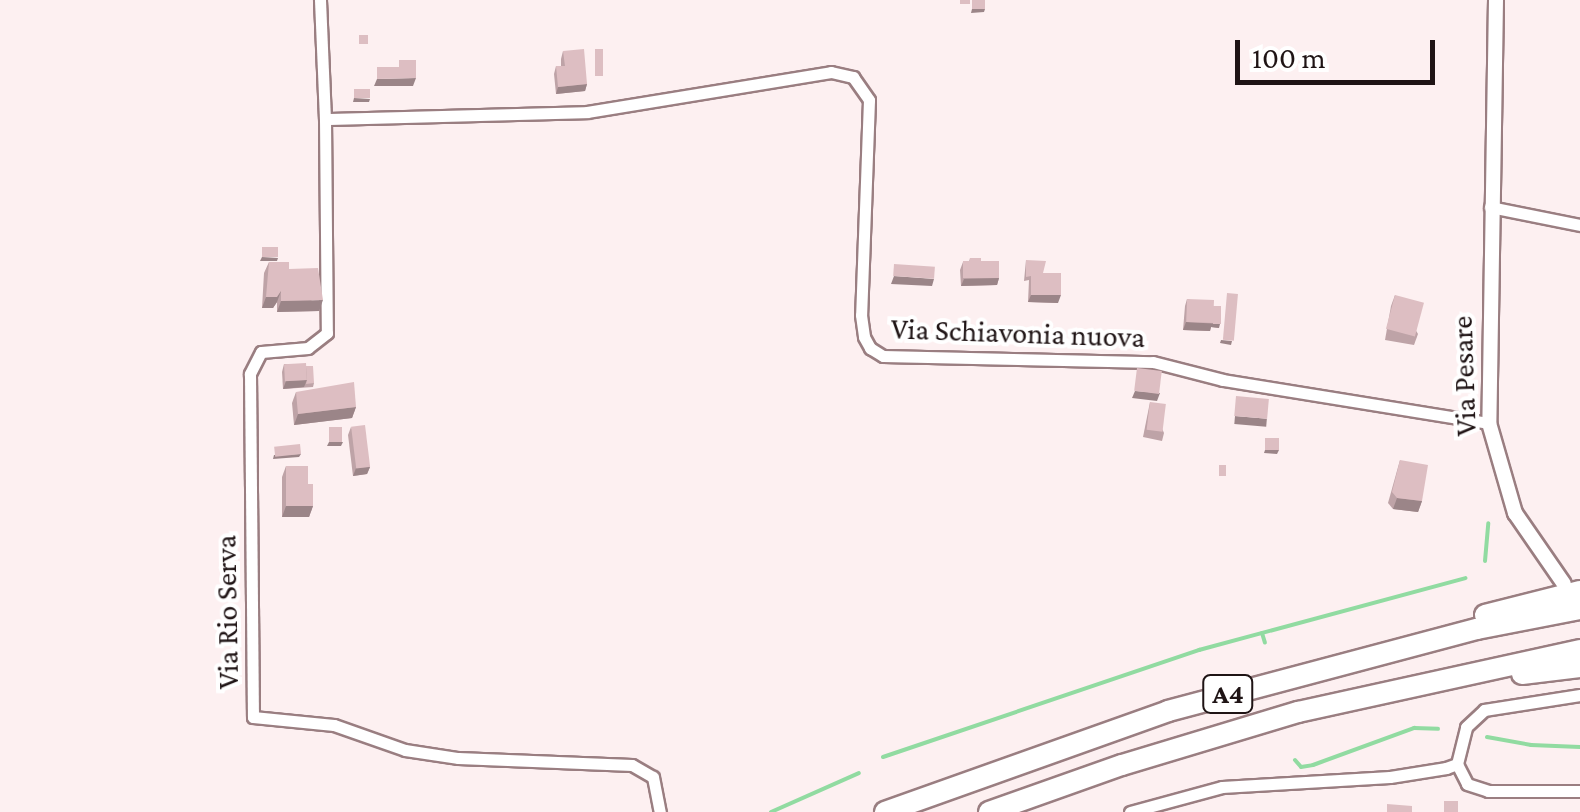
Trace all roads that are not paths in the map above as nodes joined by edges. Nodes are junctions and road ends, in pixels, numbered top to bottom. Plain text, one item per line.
1 (320, 0) edge
2 (1496, 0) edge
3 (325, 119) junction
4 (1490, 207) junction
5 (1580, 226) edge
6 (1489, 423) junction
7 (1572, 587) edge
8 (1580, 609) edge
9 (1580, 650) edge
10 (1580, 667) edge
11 (1309, 671) junction
12 (1372, 693) junction
13 (1580, 695) edge
14 (1457, 764) junction
15 (1580, 791) edge
16 (660, 812) edge
17 (885, 812) edge
18 (989, 812) edge
19 (1130, 812) edge

1 - 3 street
2 - 4 street, Via Pesare
3 - 6 street, Via Schiavonia nuova
3 - 16 street, Via Rio Serva
4 - 5 street
4 - 6 street, Via Pesare
6 - 7 street, Via Pesare
7 - 11 highway
8 - 11 highway, A4
9 - 12 highway, A4
10 - 12 highway
11 - 17 highway, A4
12 - 18 highway, A4
13 - 14 street
14 - 15 street
14 - 19 street

